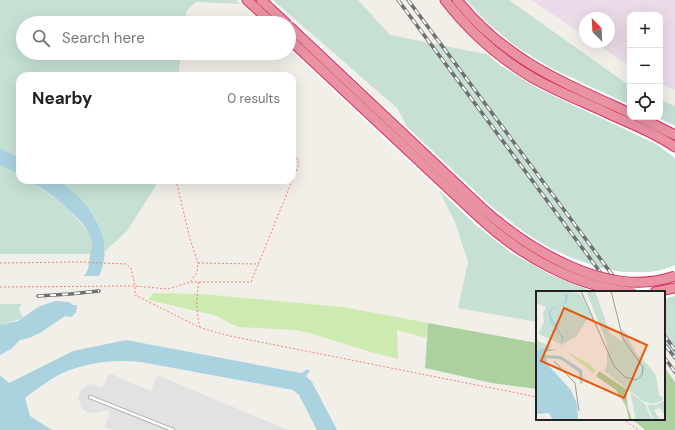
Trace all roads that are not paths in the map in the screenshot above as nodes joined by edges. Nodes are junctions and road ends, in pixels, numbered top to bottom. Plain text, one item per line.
1 (247, 0) edge
2 (261, 0) edge
3 (445, 0) edge
4 (457, 0) edge
5 (264, 16) edge
6 (278, 16) edge
7 (296, 33) edge
8 (486, 38) junction
9 (296, 46) edge
10 (627, 112) edge
11 (645, 120) edge
12 (675, 135) edge
13 (675, 147) edge
14 (675, 276) edge
15 (675, 288) edge
16 (627, 291) edge
17 (660, 291) edge
18 (90, 397) dead end
19 (173, 430) edge

1 - 5 highway
2 - 6 highway
3 - 8 highway
4 - 8 highway
7 - 14 highway, bridge
8 - 10 highway
8 - 13 highway
9 - 16 highway, bridge
11 - 12 highway
15 - 17 highway
18 - 19 lane

